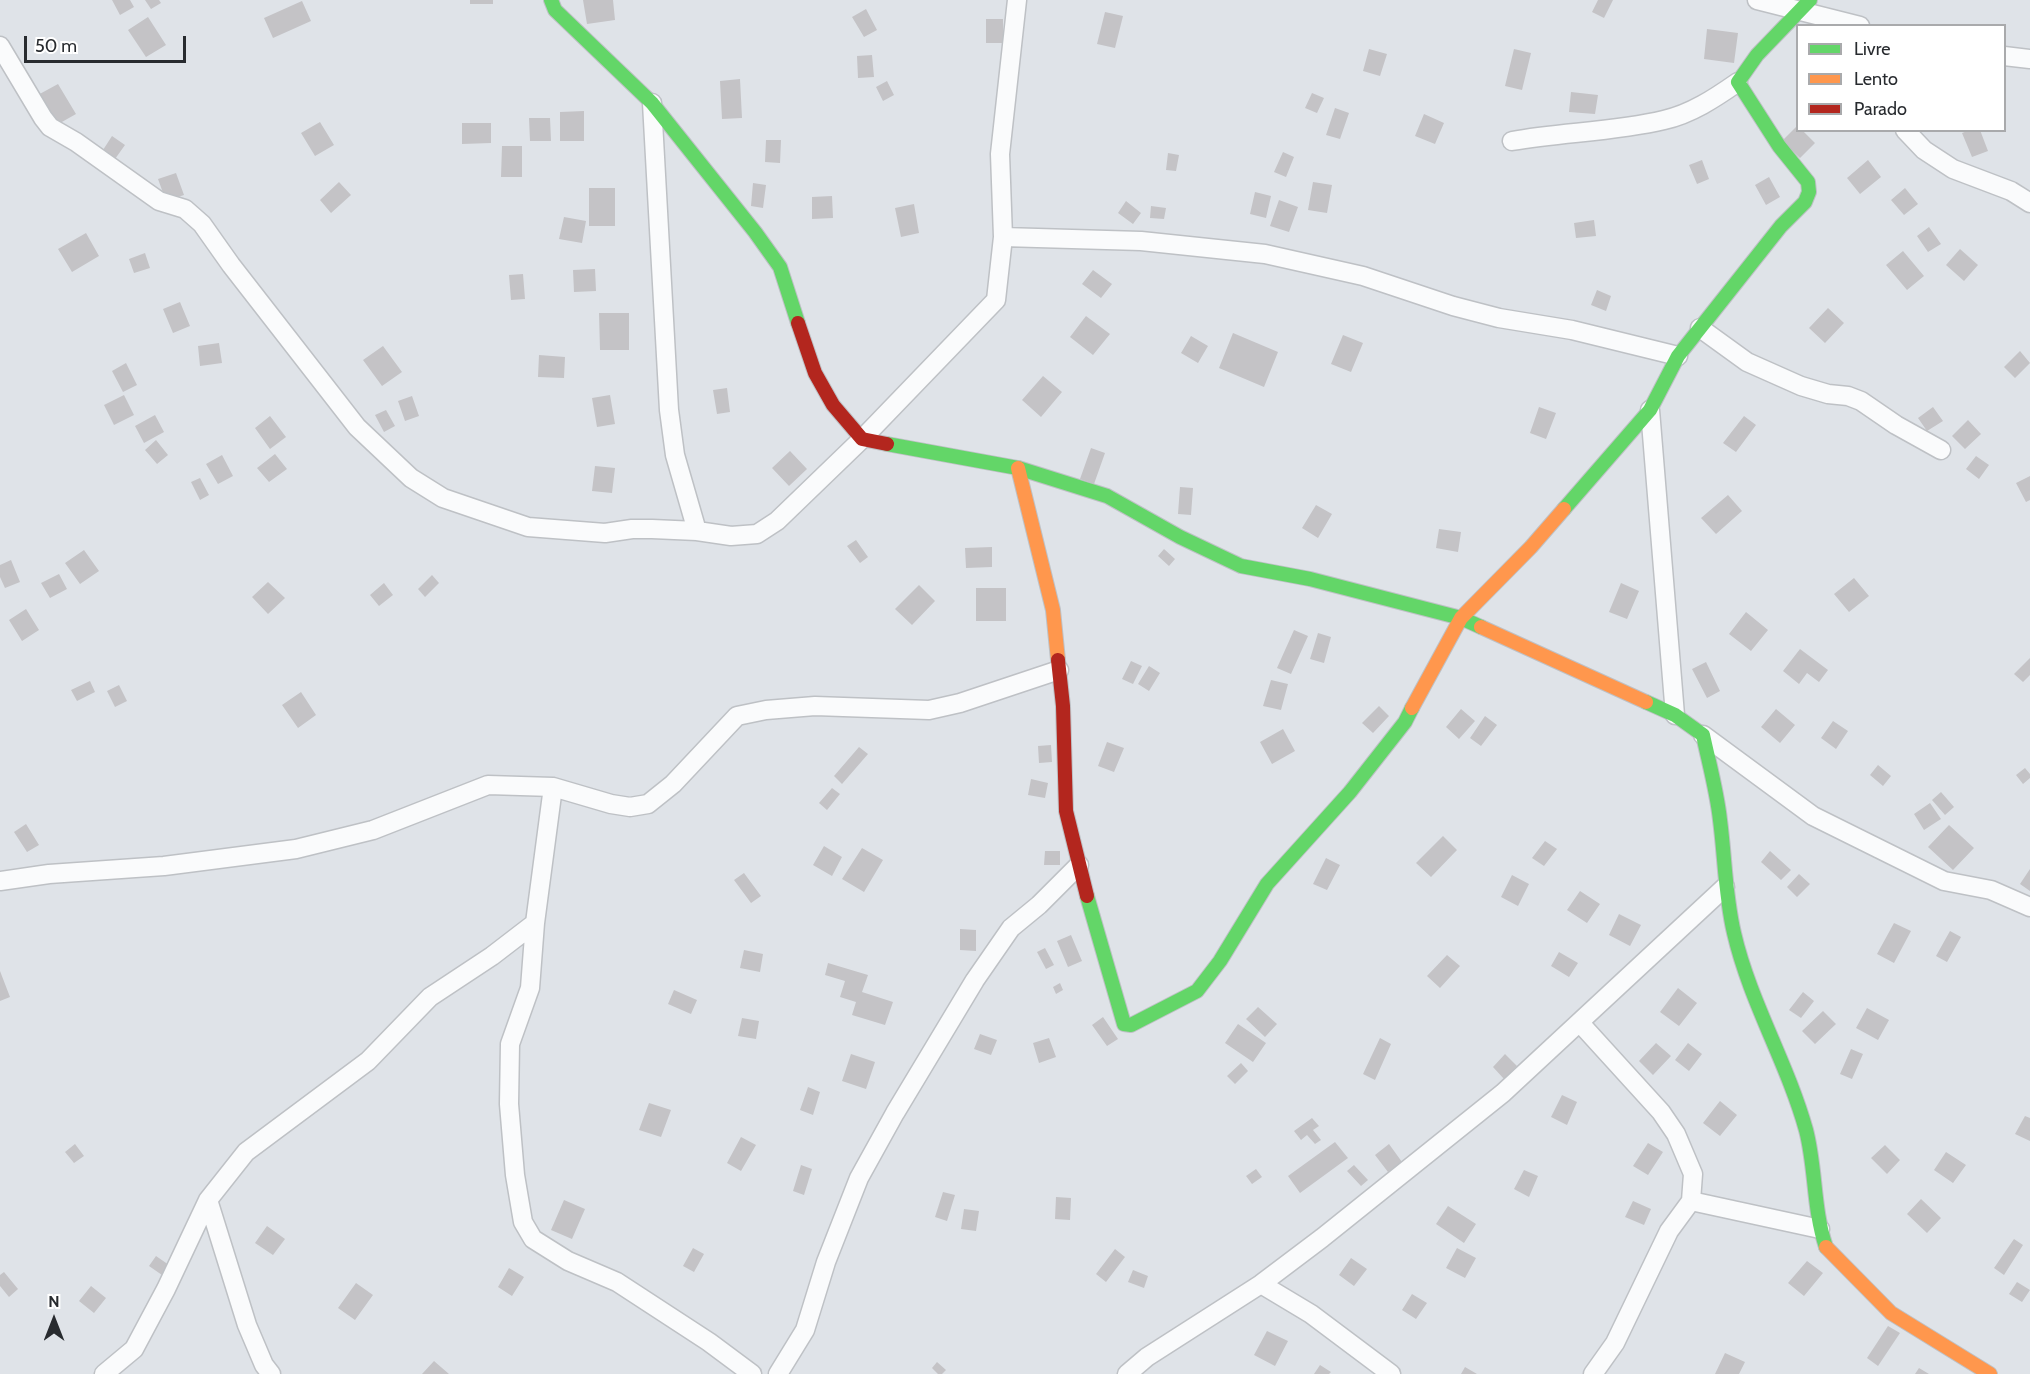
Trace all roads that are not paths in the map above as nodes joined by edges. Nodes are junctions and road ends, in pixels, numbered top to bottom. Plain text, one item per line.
1 (551, 0) edge
2 (1017, 0) edge
3 (1757, 0) edge
4 (1800, 14) edge
5 (1850, 24) edge
6 (0, 46) edge
7 (2006, 56) edge
8 (2030, 59) edge
9 (1738, 82) junction
10 (652, 102) junction
11 (1907, 132) edge
12 (1512, 141) dead end
13 (2030, 203) edge
14 (1003, 237) junction
15 (1700, 328) junction
16 (1678, 356) junction
17 (1650, 410) junction
18 (862, 440) junction
19 (1941, 450) dead end
20 (1018, 468) junction
21 (697, 531) junction
22 (1461, 618) junction
23 (1059, 670) junction
24 (1675, 715) junction
25 (1702, 735) junction
26 (553, 787) junction
27 (1079, 865) junction
28 (0, 881) edge
29 (1725, 886) junction
30 (2030, 907) edge
31 (535, 923) junction
32 (1580, 1023) junction
33 (208, 1200) junction
34 (1691, 1200) junction
35 (1820, 1229) junction
36 (1262, 1284) junction
37 (104, 1374) edge
38 (271, 1374) edge
39 (752, 1374) edge
40 (778, 1374) edge
41 (1127, 1374) edge
42 (1391, 1374) edge
43 (1593, 1374) edge
44 (1990, 1374) edge

1 - 10 street
2 - 14 street
3 - 4 street
4 - 5 street
4 - 9 street
6 - 21 street
7 - 8 street
9 - 12 street
9 - 15 street
10 - 18 street
10 - 21 street
11 - 13 street
14 - 16 street
14 - 18 street
15 - 16 street
15 - 19 street
16 - 17 street
17 - 22 street
17 - 24 street
18 - 20 street
18 - 21 street
20 - 22 street
20 - 23 street
22 - 24 street
22 - 27 street
23 - 26 street
23 - 27 street
24 - 25 street
25 - 29 street
25 - 30 street
26 - 28 street
26 - 31 street
27 - 40 street
29 - 32 street
29 - 35 street
31 - 33 street
31 - 39 street
32 - 34 street
32 - 36 street
33 - 37 street
33 - 38 street
34 - 35 street
34 - 43 street
35 - 44 street
36 - 41 street
36 - 42 street

